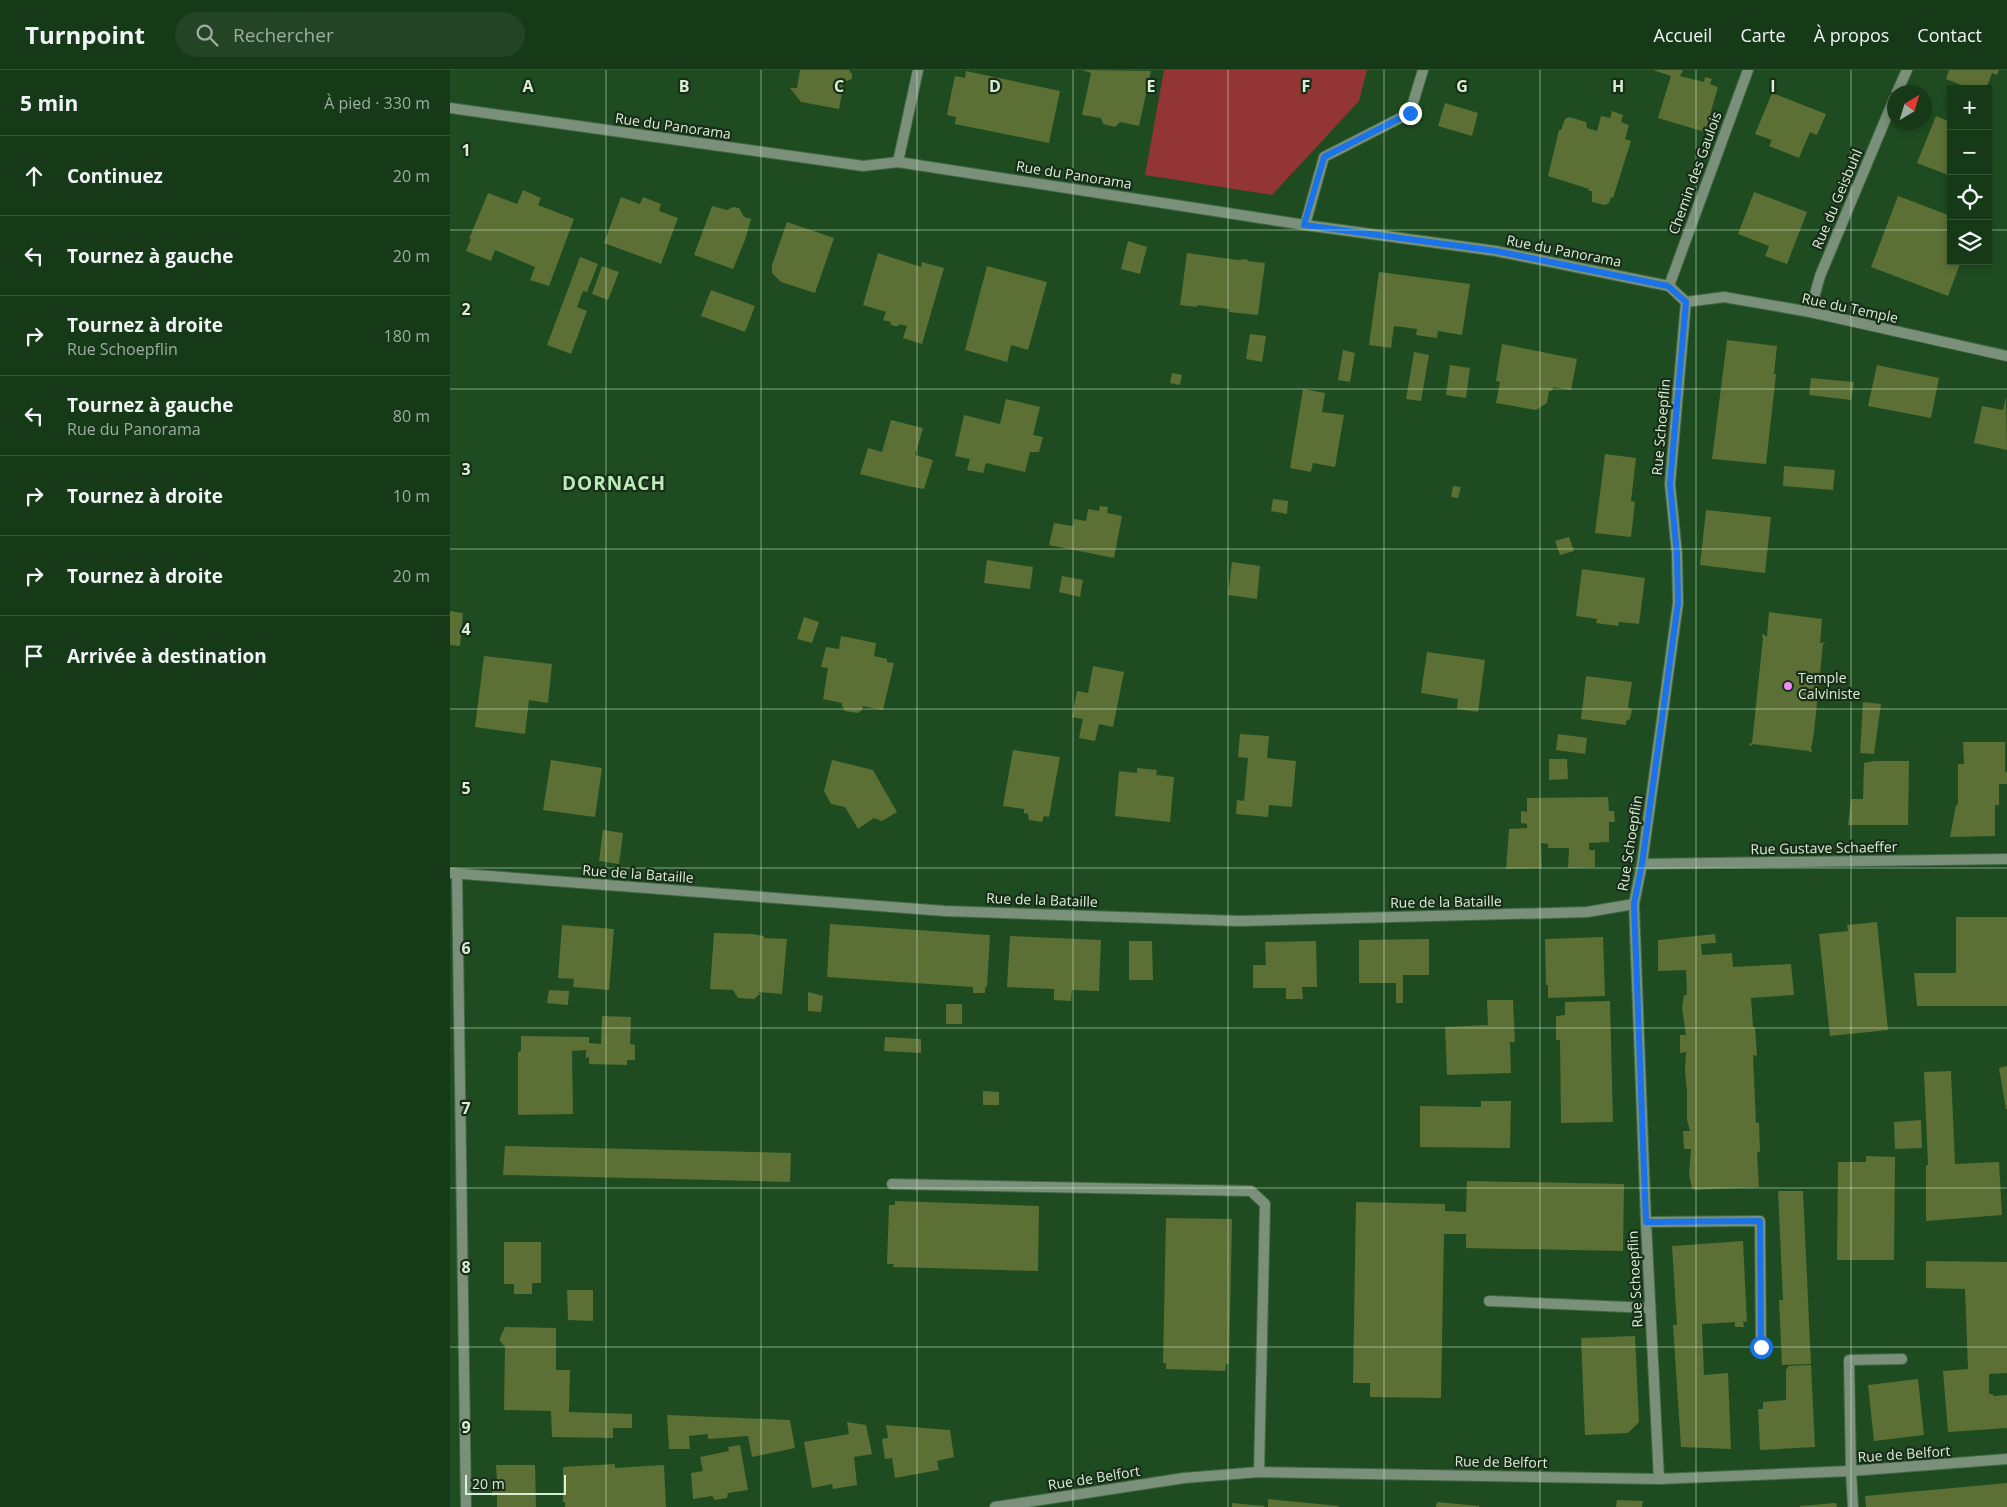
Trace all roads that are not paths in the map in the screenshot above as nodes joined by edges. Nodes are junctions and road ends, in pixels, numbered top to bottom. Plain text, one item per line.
1 (918, 70) edge
2 (1423, 70) edge
3 (1748, 70) edge
4 (1906, 70) edge
5 (1900, 85) edge
6 (450, 108) edge
7 (1887, 116) edge
8 (898, 162) junction
9 (1304, 225) junction
10 (1668, 286) junction
11 (1686, 302) junction
12 (1810, 312) junction
13 (2007, 356) edge
14 (2007, 859) edge
15 (1642, 864) junction
16 (454, 874) edge
17 (1634, 904) junction
18 (892, 1184) dead end
19 (1646, 1222) junction
20 (1489, 1301) dead end
21 (1650, 1308) junction
22 (1761, 1347) dead end
23 (1902, 1359) dead end
24 (2007, 1459) edge
25 (1259, 1472) junction
26 (1851, 1472) junction
27 (1659, 1479) junction
28 (466, 1507) edge
29 (995, 1507) edge
30 (1853, 1507) edge

1 - 8 street
2 - 9 street
3 - 10 street, Chemin des Gaulois
4 - 5 street
6 - 8 street, Rue du Panorama
7 - 12 street, Rue du Geisbuhl
8 - 9 street, Rue du Panorama
9 - 10 street, Rue du Panorama
10 - 11 street
11 - 12 street, Rue du Temple
11 - 15 street, Rue Schoepflin
12 - 13 street, Rue du Temple
14 - 15 street, Rue Gustave Schaeffer
15 - 17 street, Rue Schoepflin
16 - 17 street, Rue de la Bataille
16 - 28 street
17 - 19 street, Rue Schoepflin
18 - 25 street
19 - 21 street, Rue Schoepflin
19 - 22 street
20 - 21 street
21 - 27 street, Rue Schoepflin
23 - 26 street
24 - 26 street, Rue de Belfort
25 - 27 street, Rue de Belfort
25 - 29 street, Rue de Belfort
26 - 27 street, Rue de Belfort
26 - 30 street

